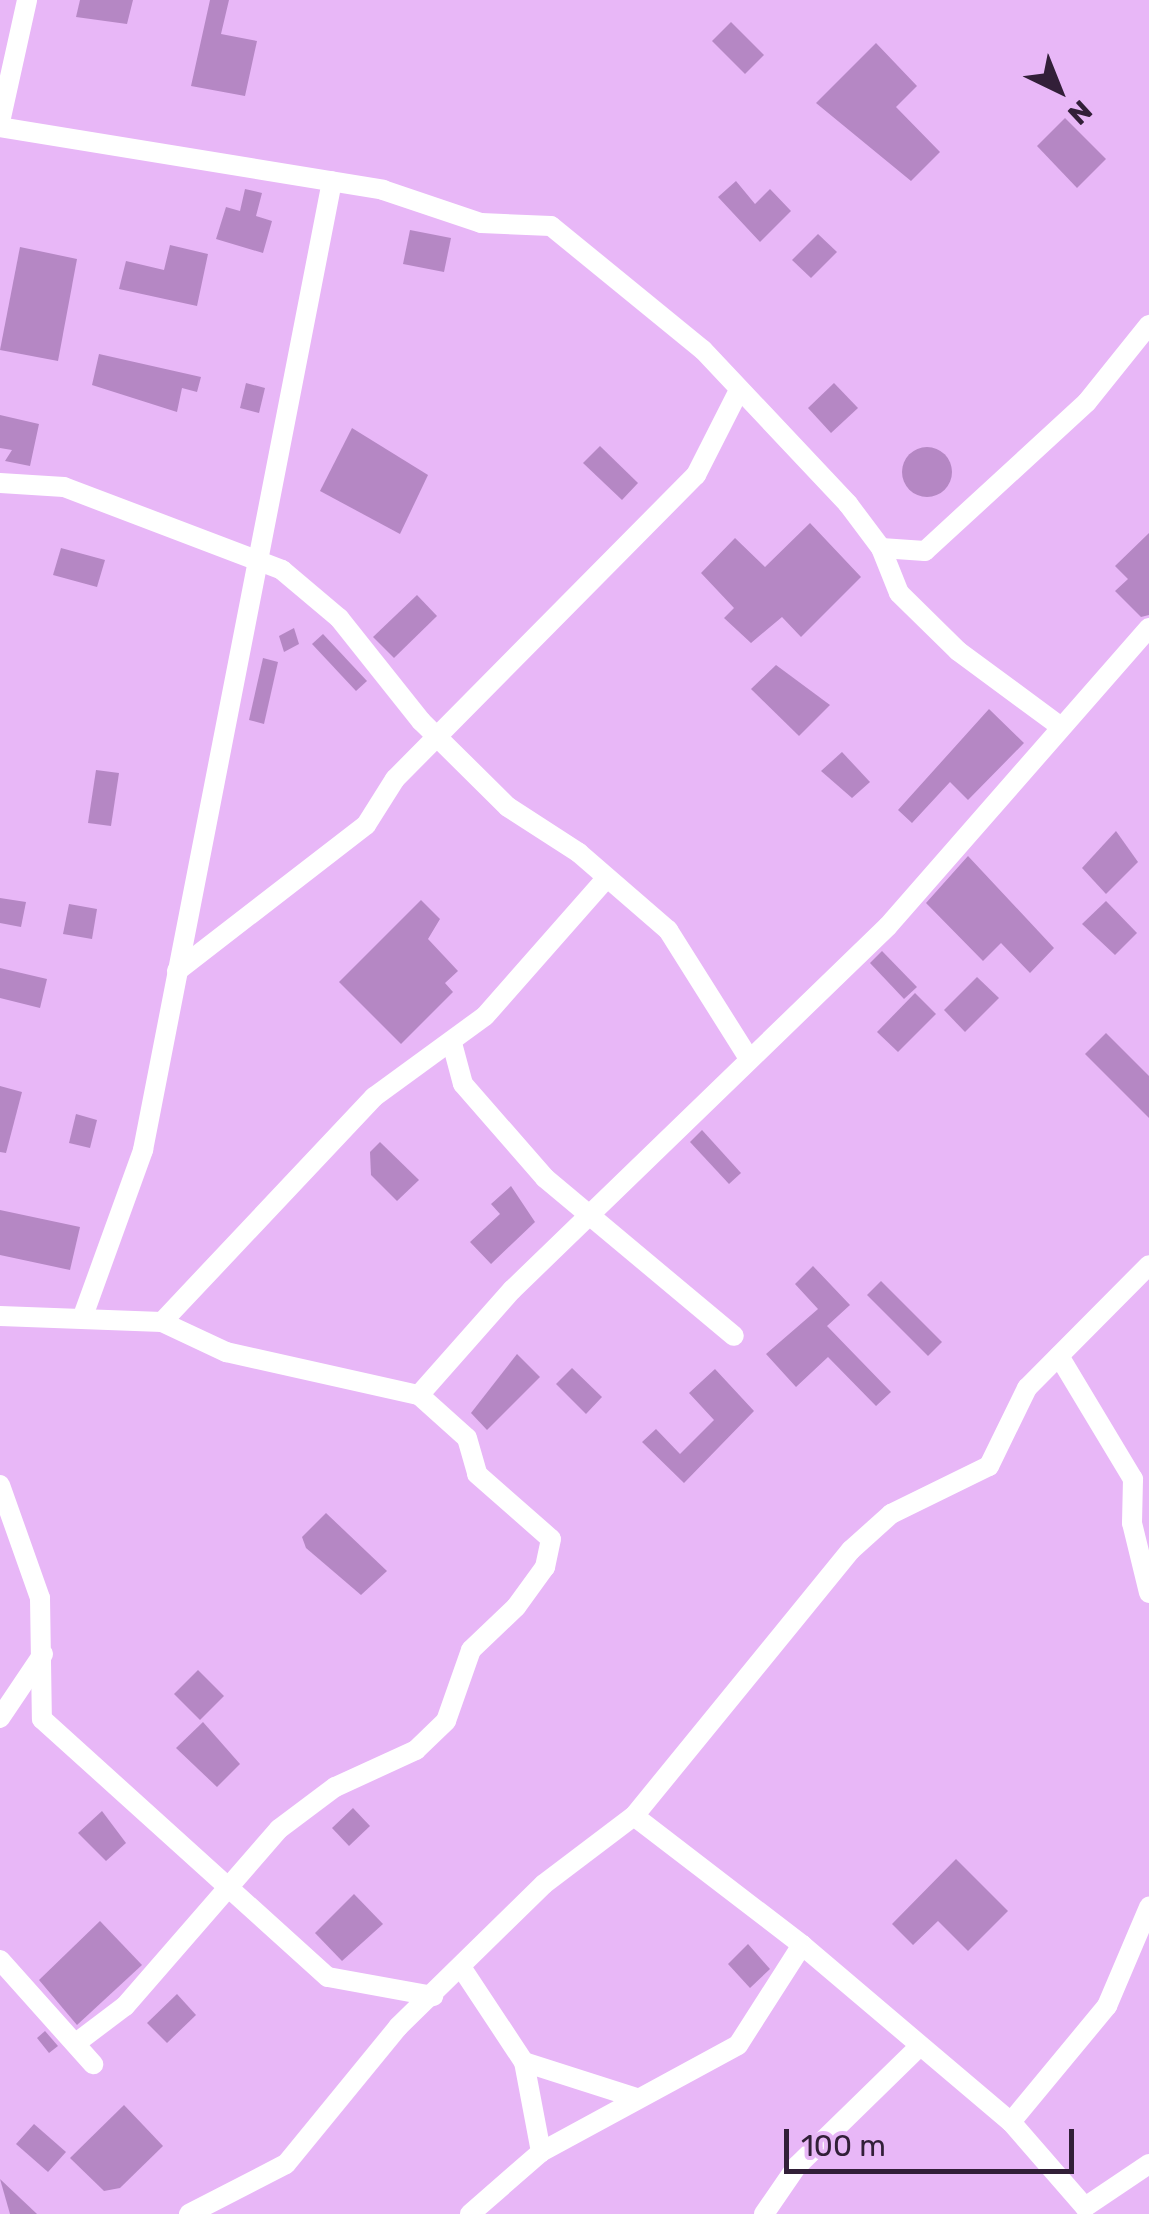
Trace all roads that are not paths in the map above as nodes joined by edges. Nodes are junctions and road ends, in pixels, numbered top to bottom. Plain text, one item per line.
1 (27, 0) edge
2 (0, 124) edge
3 (332, 181) junction
4 (1149, 325) edge
5 (736, 396) junction
6 (0, 483) edge
7 (882, 548) junction
8 (260, 559) junction
9 (1149, 628) edge
10 (1057, 724) junction
11 (436, 735) junction
12 (605, 880) junction
13 (177, 971) junction
14 (452, 1043) junction
15 (748, 1057) junction
16 (593, 1215) junction
17 (1149, 1265) edge
18 (0, 1316) edge
19 (83, 1316) junction
20 (162, 1322) junction
21 (734, 1336) dead end
22 (1059, 1356) junction
23 (419, 1395) junction
24 (0, 1485) edge
25 (1149, 1593) edge
26 (44, 1652) junction
27 (0, 1718) edge
28 (634, 1816) junction
29 (234, 1890) junction
30 (1149, 1907) edge
31 (802, 1945) junction
32 (0, 1960) edge
33 (463, 1970) junction
34 (433, 1996) junction
35 (76, 2043) junction
36 (917, 2049) junction
37 (524, 2062) junction
38 (93, 2064) dead end
39 (637, 2098) junction
40 (1011, 2122) junction
41 (541, 2152) junction
42 (1149, 2164) edge
43 (1086, 2212) edge
44 (189, 2214) edge
45 (470, 2214) edge
46 (764, 2214) edge

1 - 2 street
2 - 3 street
3 - 5 street
3 - 8 street
4 - 7 street
5 - 7 street
5 - 11 street
6 - 8 street
7 - 10 street
8 - 11 street
8 - 13 street
9 - 10 street
10 - 15 street
11 - 12 street
11 - 13 street
12 - 14 street
12 - 15 street
13 - 19 street
14 - 16 street
14 - 20 street
15 - 16 street
16 - 21 street
16 - 23 street
17 - 22 street
18 - 19 street
19 - 20 street
20 - 23 street
22 - 25 street
22 - 28 street
23 - 29 street
24 - 26 street
26 - 27 street
26 - 29 street
28 - 31 street
28 - 33 street
29 - 34 street
29 - 35 street
30 - 40 street
31 - 36 street
31 - 39 street
32 - 35 street
33 - 34 street
33 - 37 street
34 - 44 street
35 - 38 street
36 - 40 street
36 - 46 street
37 - 39 street
37 - 41 street
39 - 41 street
40 - 43 street
41 - 45 street
42 - 43 street

